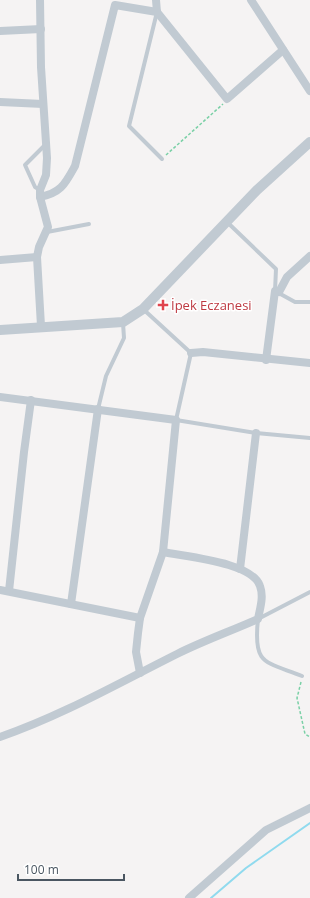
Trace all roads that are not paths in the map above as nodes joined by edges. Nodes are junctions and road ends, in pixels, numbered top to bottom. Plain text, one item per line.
1 (40, 0) edge
2 (156, 0) edge
3 (250, 0) edge
4 (157, 12) junction
5 (41, 29) junction
6 (0, 31) edge
7 (283, 50) junction
8 (310, 91) edge
9 (0, 102) edge
10 (43, 104) junction
11 (310, 143) edge
12 (46, 144) junction
13 (162, 159) road end
14 (40, 194) junction
15 (227, 222) junction
16 (89, 224) dead end
17 (47, 232) junction
18 (310, 256) edge
19 (36, 257) junction
20 (0, 260) edge
21 (277, 291) junction
22 (310, 302) edge
23 (143, 309) junction
24 (123, 322) junction
25 (42, 326) junction
26 (0, 330) edge
27 (191, 353) junction
28 (266, 360) junction
29 (310, 363) edge
30 (0, 397) edge
31 (32, 400) junction
32 (98, 409) junction
33 (176, 420) junction
34 (256, 433) junction
35 (310, 438) edge
36 (163, 552) junction
37 (240, 569) junction
38 (0, 590) edge
39 (9, 591) junction
40 (310, 592) edge
41 (71, 604) junction
42 (140, 618) junction
43 (258, 619) junction
44 (140, 673) junction
45 (302, 676) road end
46 (0, 737) edge
47 (310, 808) edge
48 (189, 898) edge

1 - 5 street
2 - 4 street
3 - 7 street
4 - 7 street
4 - 13 lane
4 - 14 street
5 - 6 street
5 - 10 street
7 - 8 street
9 - 10 street
10 - 12 street
11 - 15 street
12 - 14 street
12 - 14 lane
14 - 17 street
15 - 21 lane
15 - 23 street
16 - 17 lane
17 - 19 street
18 - 21 street
19 - 20 street
19 - 25 street
21 - 22 lane
21 - 28 street
23 - 24 street
23 - 27 lane
24 - 25 street
24 - 32 lane
25 - 26 street
27 - 28 street
27 - 33 lane
28 - 29 street
30 - 31 street
31 - 32 street
31 - 39 street
32 - 33 street
32 - 41 street
33 - 34 lane
33 - 36 street
34 - 35 lane
34 - 37 street
36 - 37 street
36 - 42 street
37 - 43 street
38 - 39 street
39 - 41 street
40 - 43 lane
41 - 42 street
42 - 44 street
43 - 44 street
43 - 45 lane
44 - 46 street
47 - 48 street

